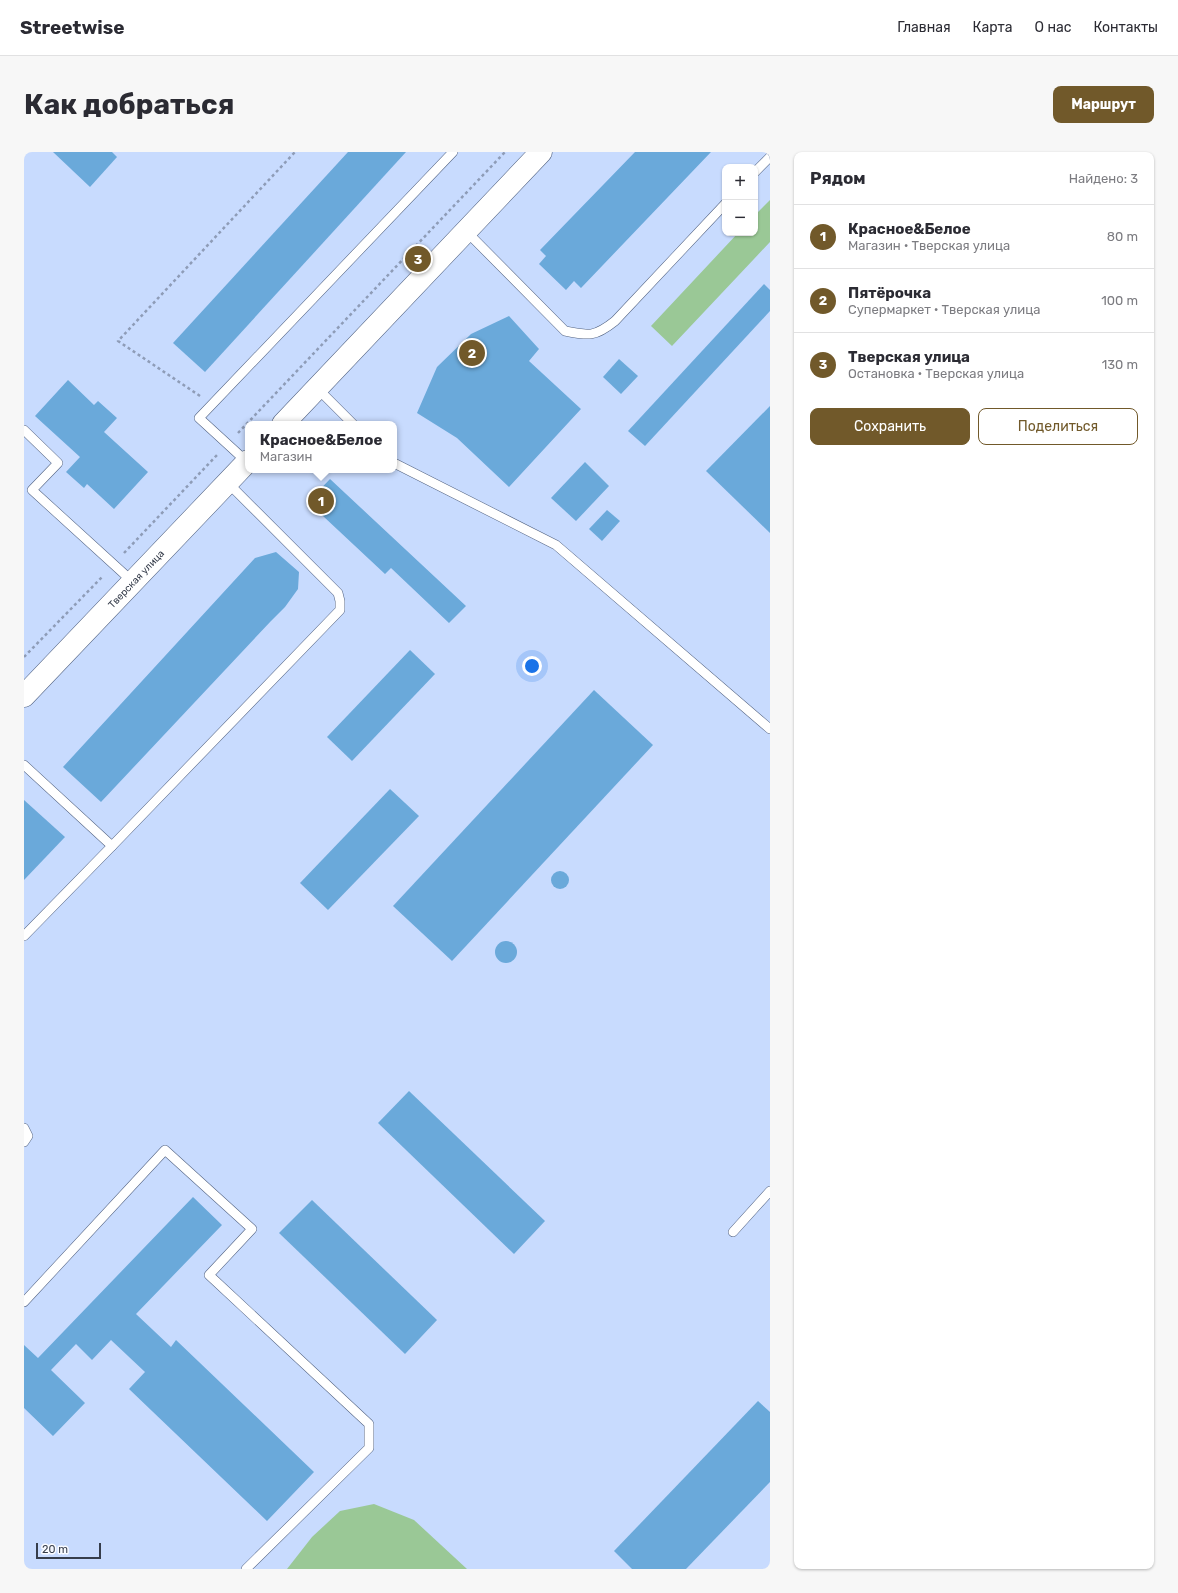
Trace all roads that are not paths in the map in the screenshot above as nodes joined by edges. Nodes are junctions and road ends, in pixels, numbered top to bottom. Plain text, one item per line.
1 (453, 152) edge
2 (541, 152) edge
3 (770, 156) edge
4 (758, 169) edge
5 (722, 207) edge
6 (466, 231) junction
7 (317, 388) junction
8 (286, 421) edge
9 (350, 421) edge
10 (24, 430) edge
11 (245, 459) edge
12 (245, 464) edge
13 (397, 465) edge
14 (227, 482) junction
15 (132, 582) junction
16 (24, 696) edge
17 (770, 729) edge
18 (24, 765) edge
19 (112, 846) junction
20 (24, 936) edge
21 (24, 1128) edge
22 (24, 1142) edge
23 (770, 1191) edge
24 (733, 1232) dead end
25 (24, 1302) edge
26 (246, 1569) edge

1 - 11 lane
2 - 6 main road
3 - 4 lane
5 - 6 lane
6 - 7 main road
7 - 8 main road
7 - 9 lane
10 - 15 lane
12 - 14 main road, Тверская улица
13 - 17 lane
14 - 15 main road, Тверская улица
14 - 19 lane
15 - 16 main road, Тверская улица
18 - 19 lane
19 - 20 lane
21 - 22 lane
23 - 24 lane
25 - 26 lane

